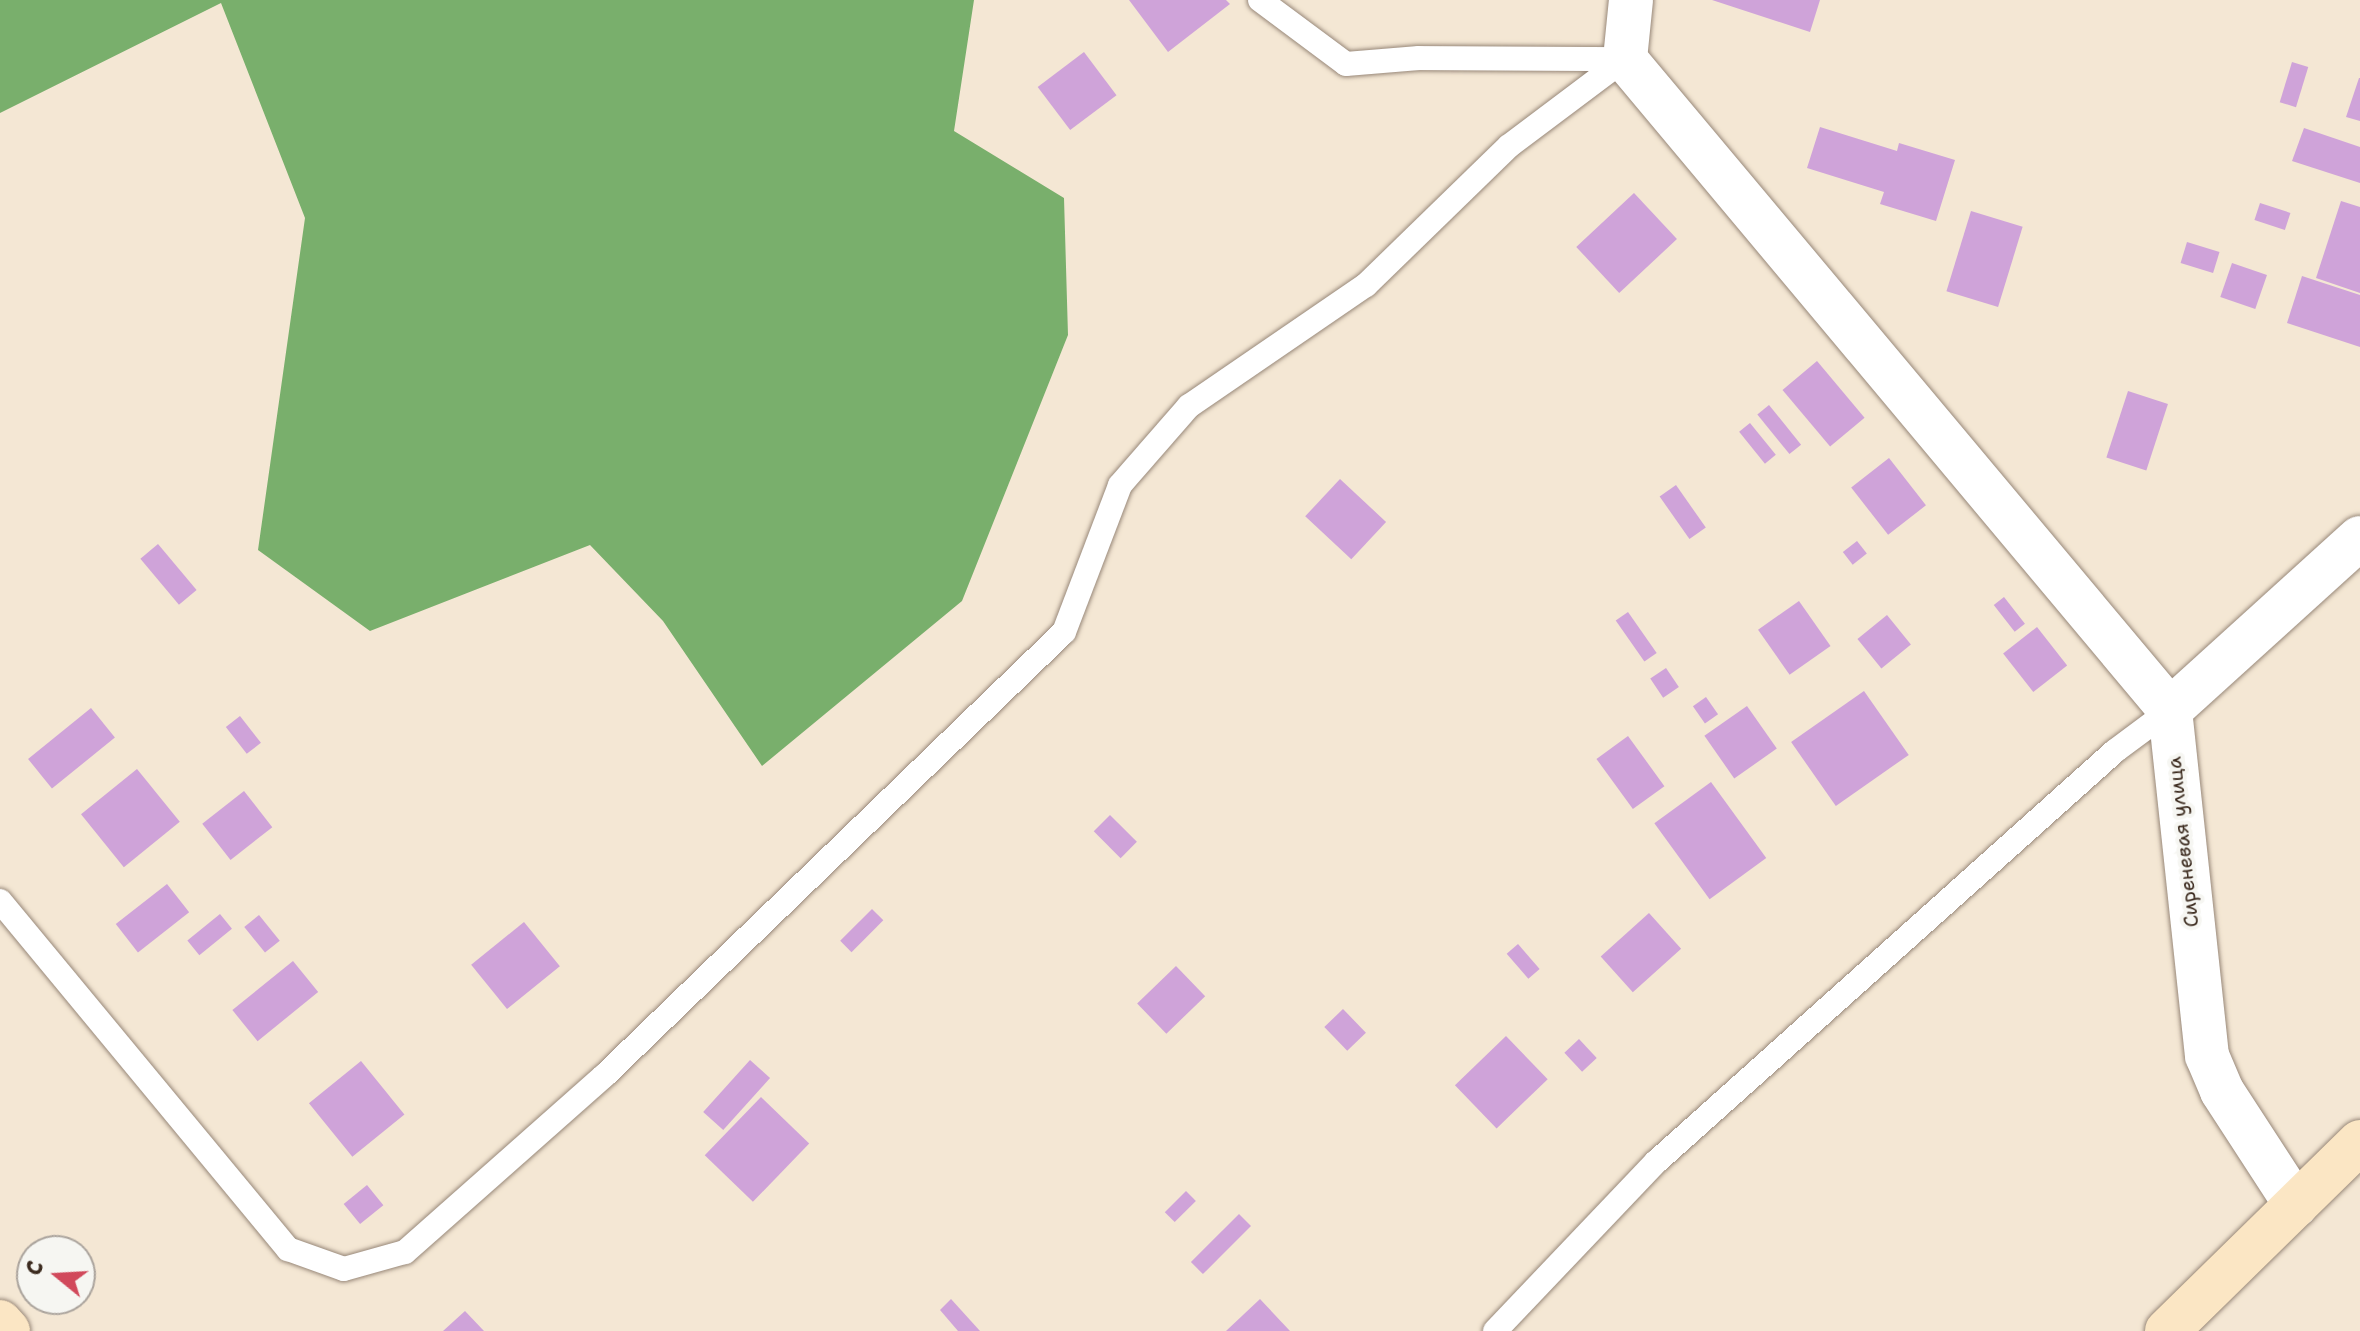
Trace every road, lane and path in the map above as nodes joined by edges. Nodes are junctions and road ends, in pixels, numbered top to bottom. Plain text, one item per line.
1 (1260, 0) edge
2 (1631, 0) edge
3 (1625, 59) junction
4 (2360, 538) edge
5 (2170, 710) junction
6 (0, 901) edge
7 (2360, 1142) edge
8 (2296, 1205) junction
9 (0, 1322) edge
10 (8, 1331) edge
11 (1495, 1331) edge
12 (2167, 1331) edge

1 - 3 lane
2 - 3 street
3 - 5 street
3 - 6 lane
4 - 5 street
5 - 8 street, Сиреневая улица
5 - 11 lane
7 - 8 main road
8 - 12 main road
9 - 10 main road

